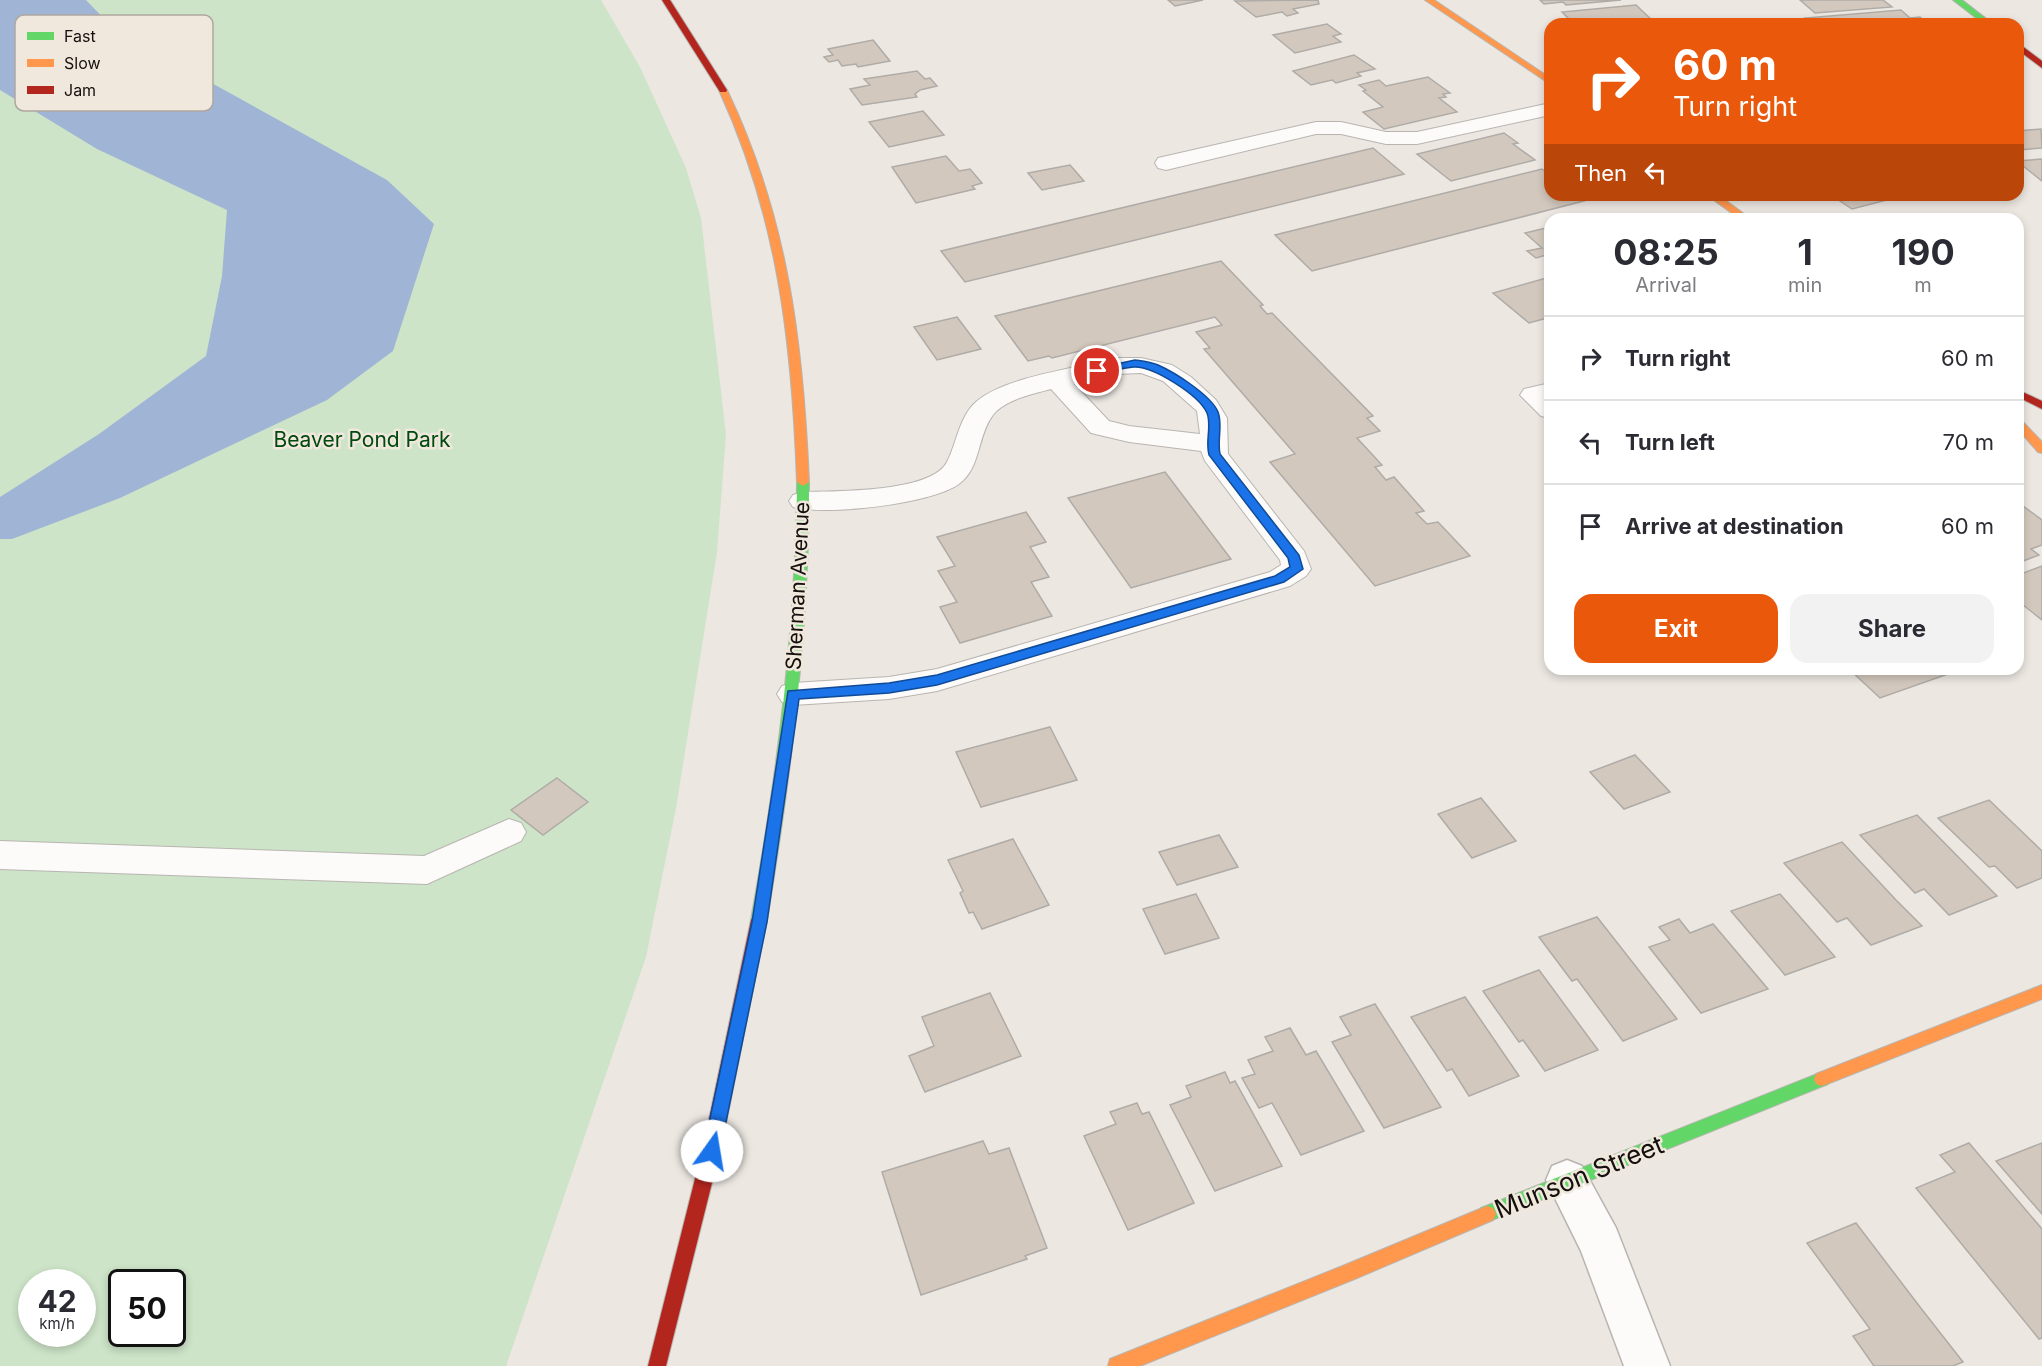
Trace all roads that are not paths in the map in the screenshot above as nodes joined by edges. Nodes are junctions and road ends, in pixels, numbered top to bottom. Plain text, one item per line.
1 (666, 0) edge
2 (1429, 0) edge
3 (1957, 0) edge
4 (1981, 18) edge
5 (2024, 51) edge
6 (2042, 64) edge
7 (1544, 78) edge
8 (1544, 110) edge
9 (1167, 163) dead end
10 (1720, 201) edge
11 (1738, 213) edge
12 (1058, 382) junction
13 (1544, 392) edge
14 (2024, 396) edge
15 (1544, 405) edge
16 (2042, 406) edge
17 (2024, 430) edge
18 (1212, 444) junction
19 (2042, 449) edge
20 (803, 501) junction
21 (793, 694) junction
22 (509, 832) dead end
23 (0, 855) edge
24 (2042, 992) edge
25 (1567, 1180) junction
26 (657, 1366) edge
27 (1117, 1366) edge
28 (1647, 1366) edge

1 - 20 main road, Sherman Avenue
2 - 7 main road
3 - 4 main road
5 - 6 main road
8 - 9 lane
10 - 11 main road
12 - 18 lane
12 - 18 lane
12 - 20 lane
13 - 15 lane
14 - 16 main road
17 - 19 main road
18 - 21 lane
20 - 21 main road, Sherman Avenue
21 - 26 main road, Sherman Avenue
22 - 23 lane
24 - 25 main road, Munson Street
25 - 27 main road, Munson Street
25 - 28 street

